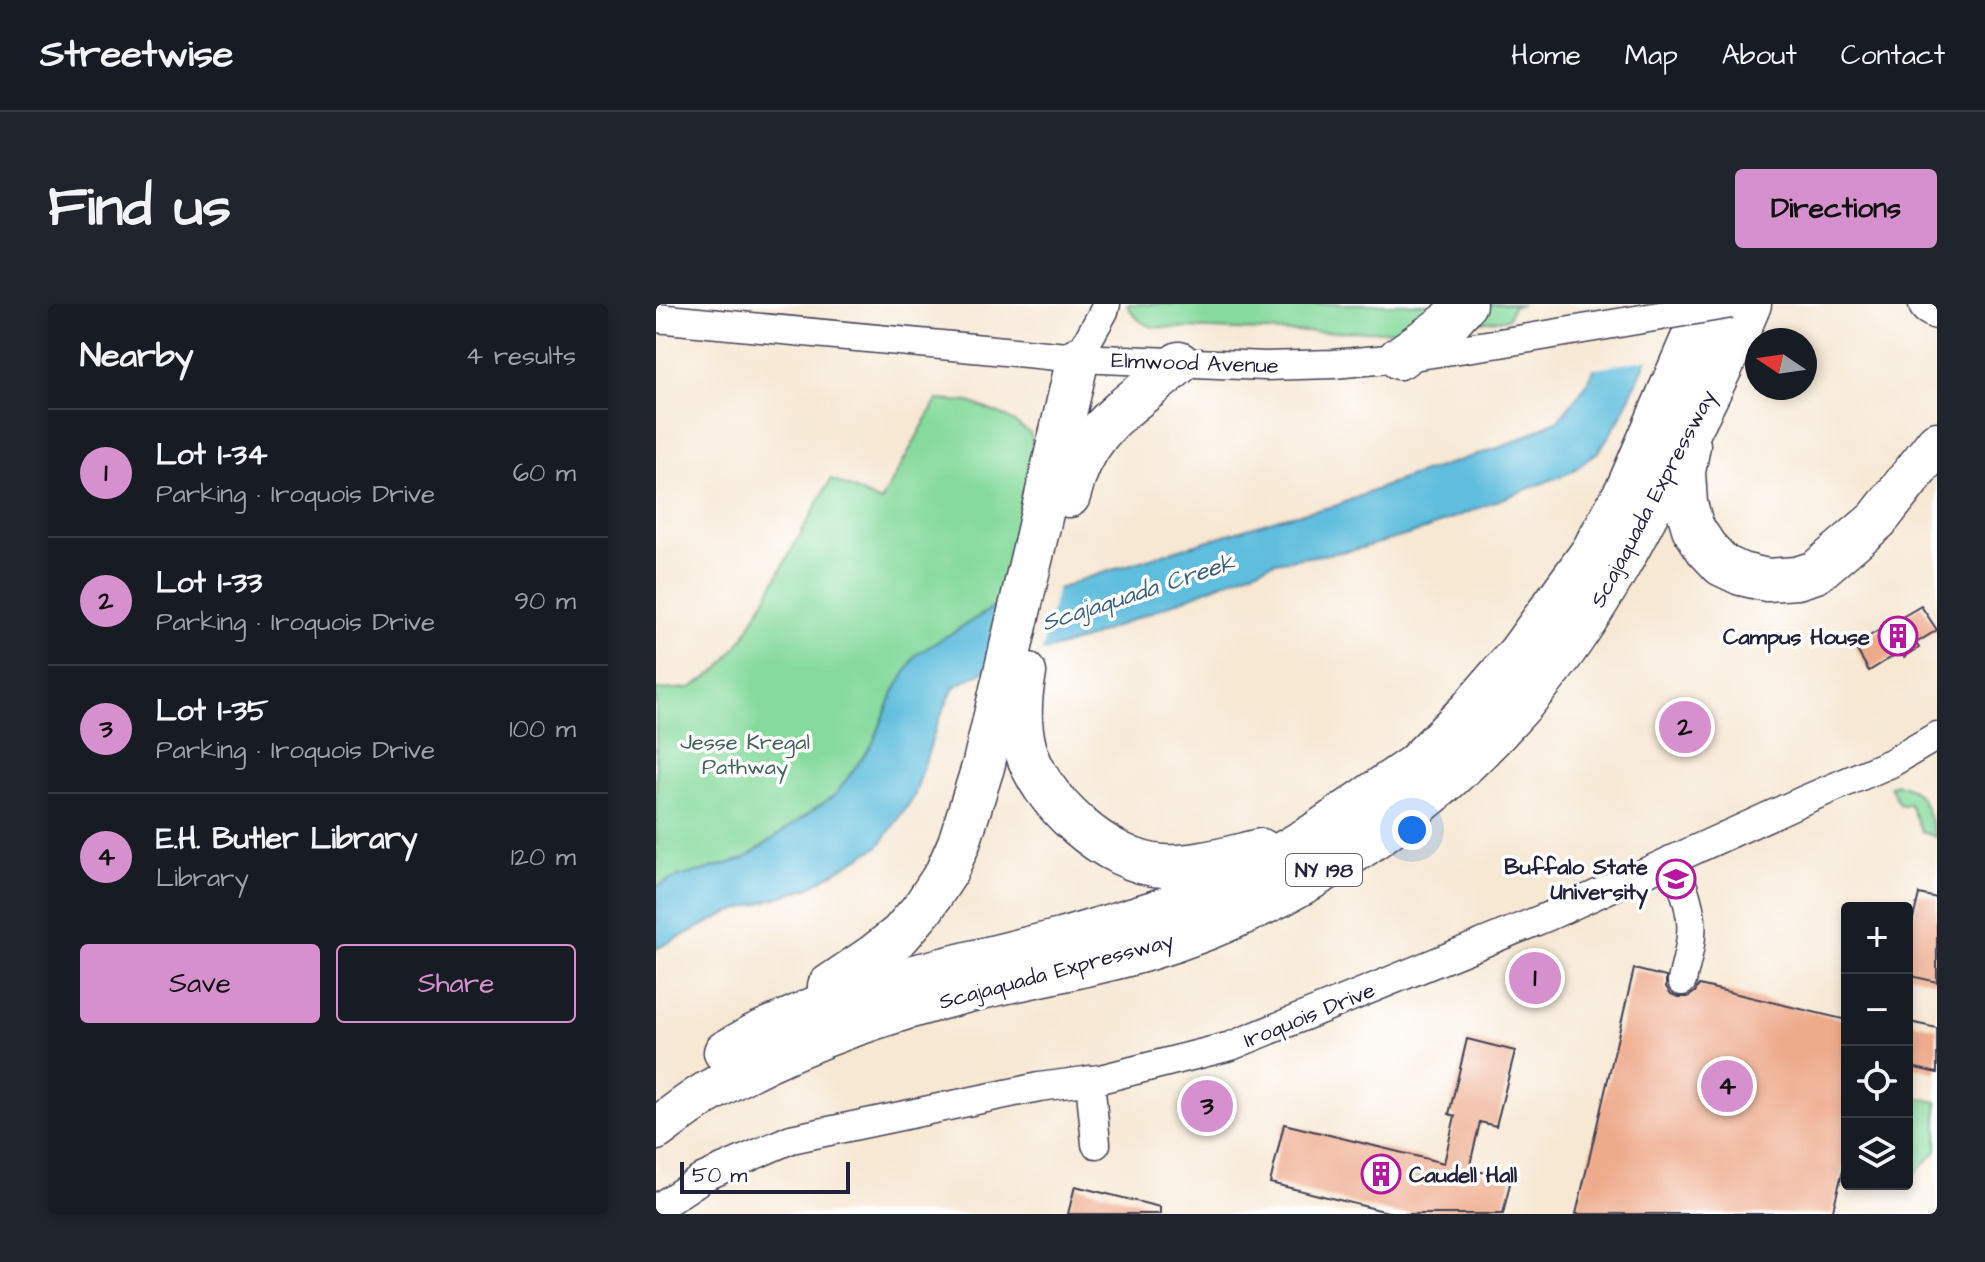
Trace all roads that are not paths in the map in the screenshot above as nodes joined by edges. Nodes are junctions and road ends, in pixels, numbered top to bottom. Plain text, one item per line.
1 (1106, 304) edge
2 (1465, 304) edge
3 (1707, 304) edge
4 (1731, 304) edge
5 (1750, 304) edge
6 (1930, 304) edge
7 (1937, 308) edge
8 (686, 314) edge
9 (1078, 358) junction
10 (1399, 358) junction
11 (1179, 363) junction
12 (1694, 422) junction
13 (1937, 443) edge
14 (1043, 556) junction
15 (1010, 700) junction
16 (1937, 736) edge
17 (1312, 836) junction
18 (1671, 860) junction
19 (1682, 981) dead end
20 (755, 1035) junction
21 (1090, 1080) junction
22 (656, 1094) edge
23 (656, 1129) edge
24 (1096, 1144) dead end
25 (656, 1209) edge

1 - 9 street
2 - 10 highway
3 - 17 highway, Scajaquada Expressway / NY 198
4 - 10 street, Elmwood Avenue, bridge
5 - 12 highway, Scajaquada Expressway / NY 198
6 - 7 highway
8 - 9 street, Elmwood Avenue
9 - 11 street, Elmwood Avenue
9 - 14 highway
10 - 11 street, Elmwood Avenue
11 - 14 highway
12 - 13 highway
12 - 23 highway, Scajaquada Expressway / NY 198
14 - 15 highway
15 - 17 highway
15 - 20 highway
16 - 18 street, Iroquois Drive
17 - 20 highway, Scajaquada Expressway / NY 198
18 - 19 street
18 - 21 street, Iroquois Drive
20 - 22 highway, Scajaquada Expressway / NY 198
21 - 24 street
21 - 25 street, Iroquois Drive

